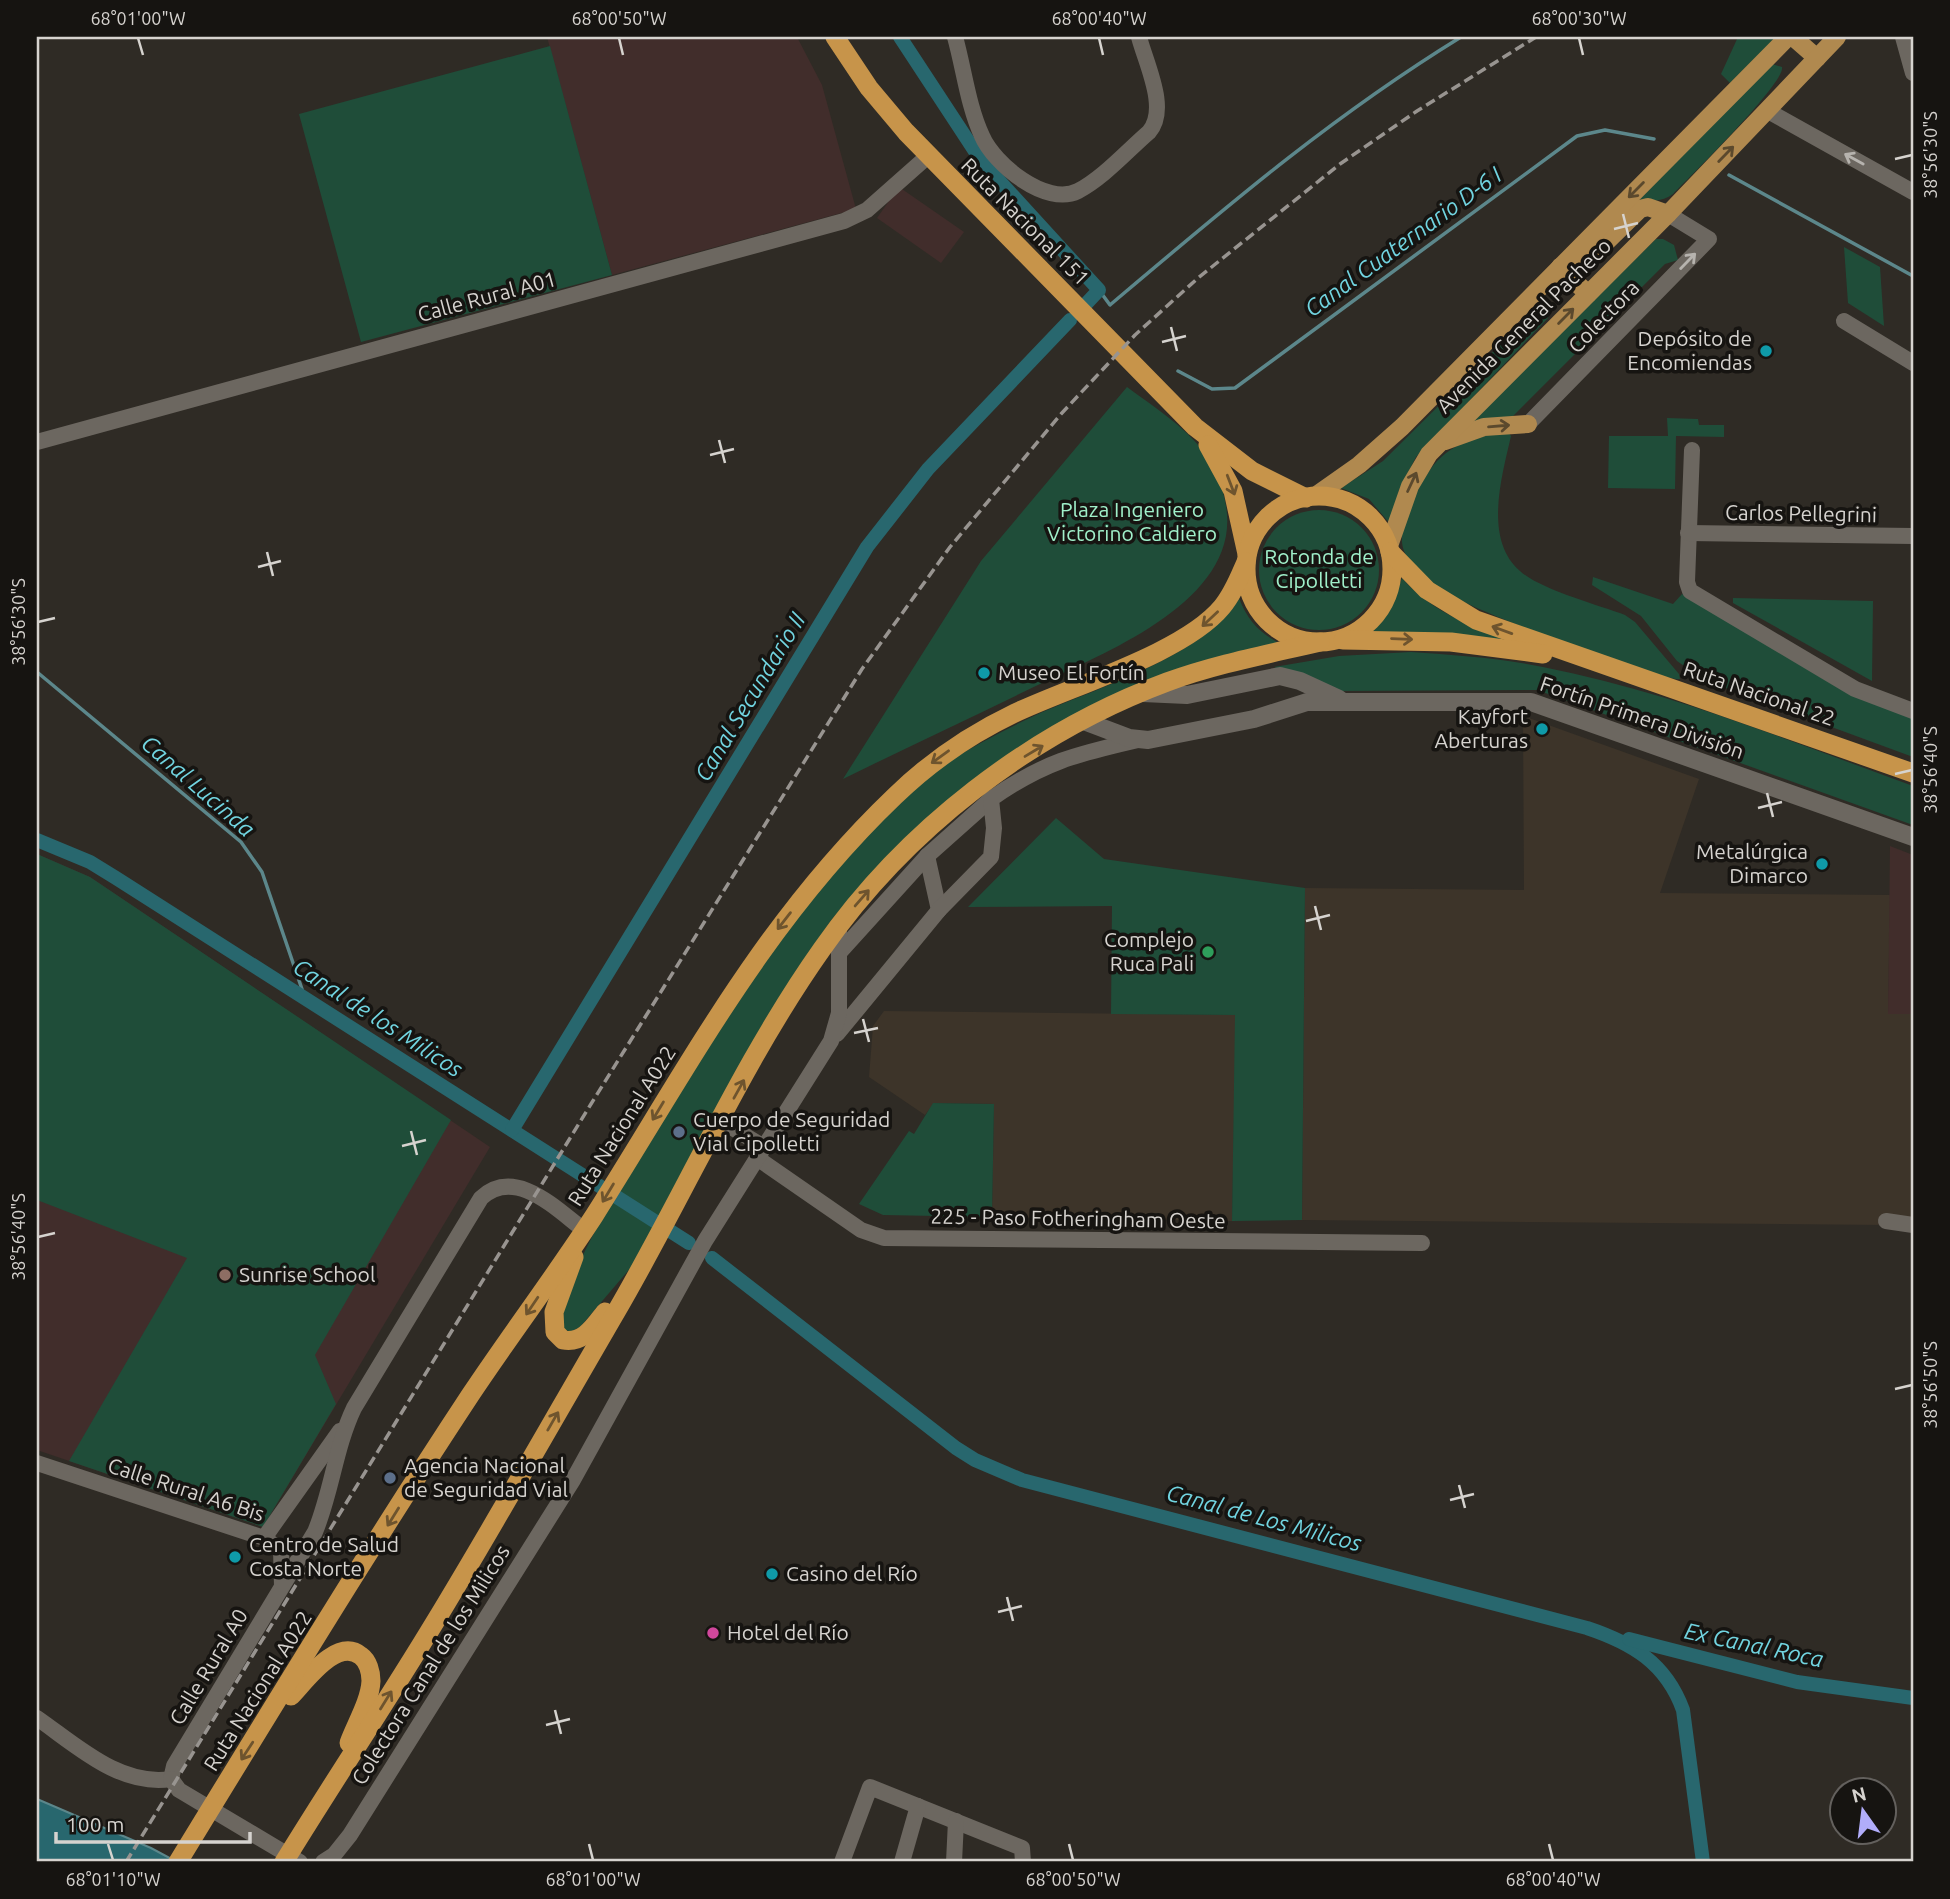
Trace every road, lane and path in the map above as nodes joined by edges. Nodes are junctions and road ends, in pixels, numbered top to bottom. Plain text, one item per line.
1 (835, 37) edge
2 (955, 37) edge
3 (1139, 37) edge
4 (1790, 37) edge
5 (1838, 37) edge
6 (1903, 37) edge
7 (1817, 58) junction
8 (1913, 73) edge
9 (1768, 111) junction
10 (928, 156) junction
11 (1913, 192) edge
12 (1668, 214) junction
13 (1560, 267) junction
14 (1588, 294) junction
15 (1844, 321) dead end
16 (1913, 363) edge
17 (1528, 424) joint
18 (1195, 427) junction
19 (37, 442) edge
20 (1692, 450) dead end
21 (1429, 454) junction
22 (1310, 497) junction
23 (1689, 533) junction
24 (1913, 536) edge
25 (1390, 549) junction
26 (1247, 559) junction
27 (1327, 641) junction
28 (1589, 661) junction
29 (1270, 676) junction
30 (1141, 693) junction
31 (1345, 701) junction
32 (1282, 709) junction
33 (1913, 711) edge
34 (1084, 721) junction
35 (1138, 740) junction
36 (1913, 773) edge
37 (990, 799) junction
38 (1913, 837) edge
39 (927, 856) junction
40 (939, 909) junction
41 (839, 925) junction
42 (840, 952) junction
43 (831, 1041) junction
44 (721, 1121) junction
45 (761, 1153) junction
46 (1886, 1221) dead end
47 (588, 1224) junction
48 (1913, 1225) edge
49 (1422, 1243) dead end
50 (640, 1271) junction
51 (347, 1423) junction
52 (37, 1463) edge
53 (264, 1538) junction
54 (282, 1588) junction
55 (37, 1718) edge
56 (264, 1723) junction
57 (171, 1779) junction
58 (332, 1786) junction
59 (918, 1806) junction
60 (956, 1821) junction
61 (178, 1862) edge
62 (284, 1862) edge
63 (300, 1862) edge
64 (323, 1862) edge
65 (842, 1862) edge
66 (902, 1862) edge
67 (954, 1862) edge
68 (1023, 1862) edge

1 - 10 highway, Ruta Nacional 151
2 - 3 street
4 - 7 main road
4 -> 13 main road, Avenida General Pacheco
5 - 7 main road, Avenida General Pacheco
6 - 8 street
7 - 9 main road, Avenida General Pacheco
11 -> 9 street
12 -> 9 main road, Avenida General Pacheco
10 - 18 highway, Ruta Nacional 151
10 - 19 street, Calle Rural A01
12 - 13 main road
12 - 14 main road, Avenida General Pacheco
17 -> 12 street, Colectora
13 - 14 main road
13 - 22 main road, Avenida General Pacheco
21 -> 14 main road, Avenida General Pacheco
15 - 16 street
21 -> 17 main road
18 - 22 highway, Ruta Nacional 151
18 -> 26 highway, Ruta Nacional 151
20 - 23 street
25 -> 21 main road, Avenida General Pacheco
22 - 25 highway
22 - 26 highway
23 - 24 street, Carlos Pellegrini
23 - 33 street
25 - 27 highway
28 -> 25 highway, Ruta Nacional 22
26 - 27 highway
26 -> 47 highway, Ruta Nacional A022
27 -> 28 highway, Ruta Nacional 22
27 - 30 highway
28 - 36 highway, Ruta Nacional 22
29 - 30 street, Fortín Primera División
29 - 31 street, Fortín Primera División
29 - 32 street
30 - 34 highway
31 - 32 street, Fortín Primera División
31 - 38 street, Fortín Primera División
32 - 35 street, Fortín Primera División
34 - 35 street, Fortín Primera División
41 -> 34 highway
35 - 37 street
37 - 39 street
37 - 40 street
39 - 40 street
39 - 42 street
40 - 43 street
41 - 42 street
44 -> 41 highway
42 - 43 street
43 - 45 street
44 - 45 street, 225 - Paso Fotheringham Oeste
44 - 50 highway
45 - 49 street, 225 - Paso Fotheringham Oeste
45 - 64 street, Colectora Canal de los Milicos
46 - 48 street
47 - 50 highway
47 - 51 street, Calle Rural A0
47 -> 56 highway, Ruta Nacional A022
58 -> 50 highway
51 - 53 street, Calle Rural A0
51 - 54 street, Calle Rural A0
52 - 53 street, Calle Rural A6 Bis
53 - 54 street, Calle Rural A6 Bis
54 - 57 street, Calle Rural A0
55 - 57 street
56 - 58 highway
56 -> 61 highway, Ruta Nacional A022
57 - 63 street
58 - 62 highway
59 - 60 street
59 - 65 street
59 - 66 street
60 - 67 street
60 - 68 street

